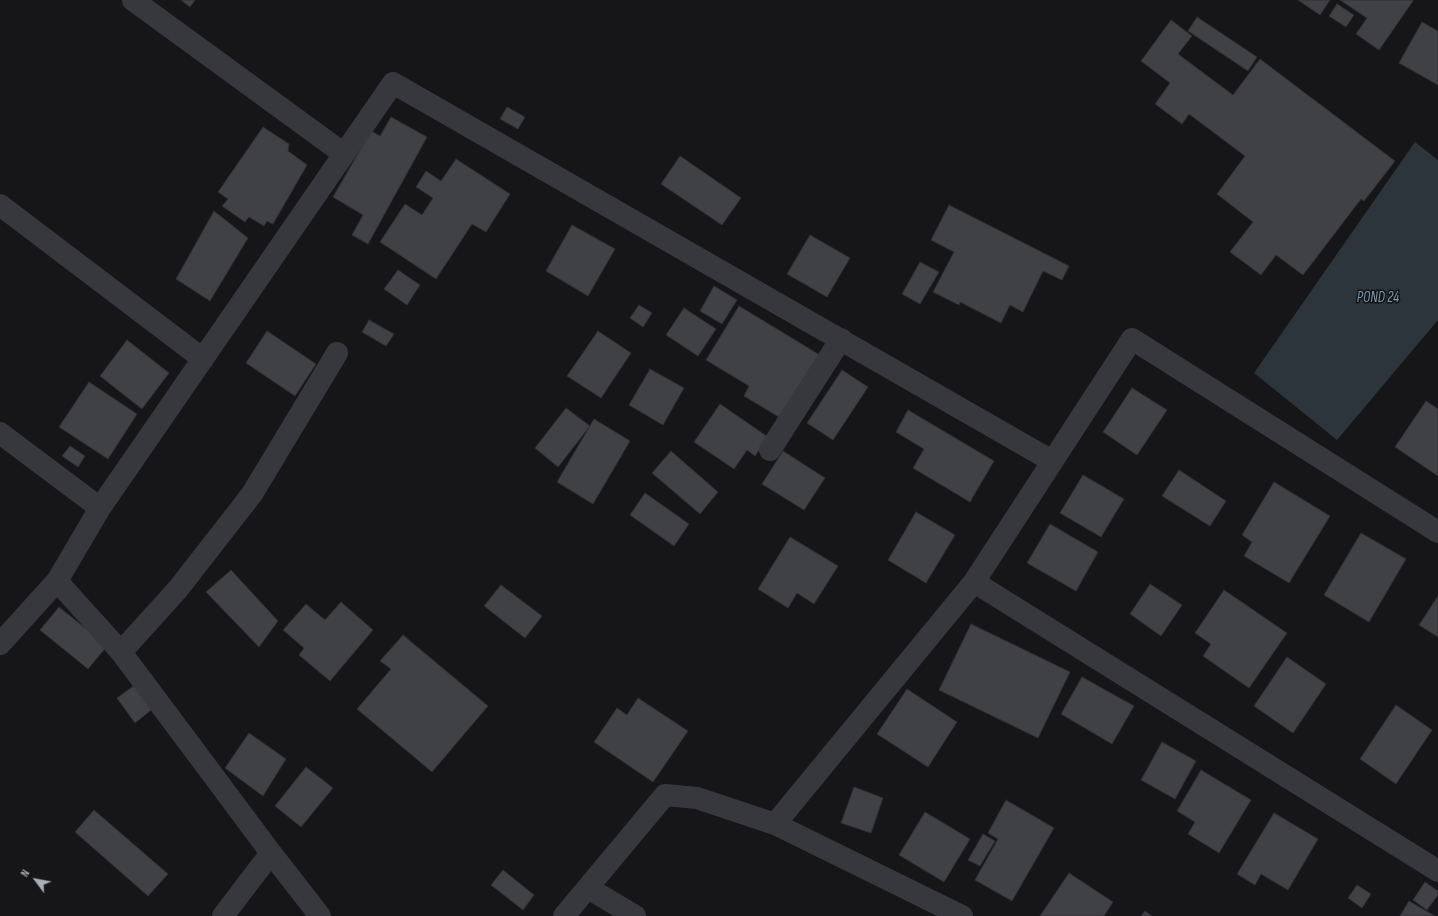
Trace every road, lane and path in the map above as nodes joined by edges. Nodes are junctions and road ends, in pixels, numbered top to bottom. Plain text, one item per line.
1 (133, 0) edge
2 (344, 154) junction
3 (0, 205) edge
4 (841, 339) junction
5 (337, 353) dead end
6 (203, 359) junction
7 (3, 442) edge
8 (770, 450) dead end
9 (1052, 461) junction
10 (100, 508) junction
11 (1438, 532) edge
12 (57, 581) junction
13 (974, 582) junction
14 (0, 644) edge
15 (121, 652) junction
16 (776, 824) junction
17 (271, 853) junction
18 (1438, 871) edge
19 (588, 888) junction
20 (222, 916) edge
21 (320, 916) edge
22 (564, 916) edge
23 (636, 916) edge
24 (962, 916) edge

1 - 2 street
2 - 4 street
2 - 6 street
3 - 6 street
4 - 8 street
4 - 9 street
5 - 15 street
6 - 10 street
7 - 10 street
9 - 11 street
9 - 13 street
10 - 12 street
12 - 14 street
12 - 15 street
13 - 16 street
13 - 18 street
15 - 17 street
16 - 19 street
16 - 24 street
17 - 20 street
17 - 21 street
19 - 22 street
19 - 23 street

